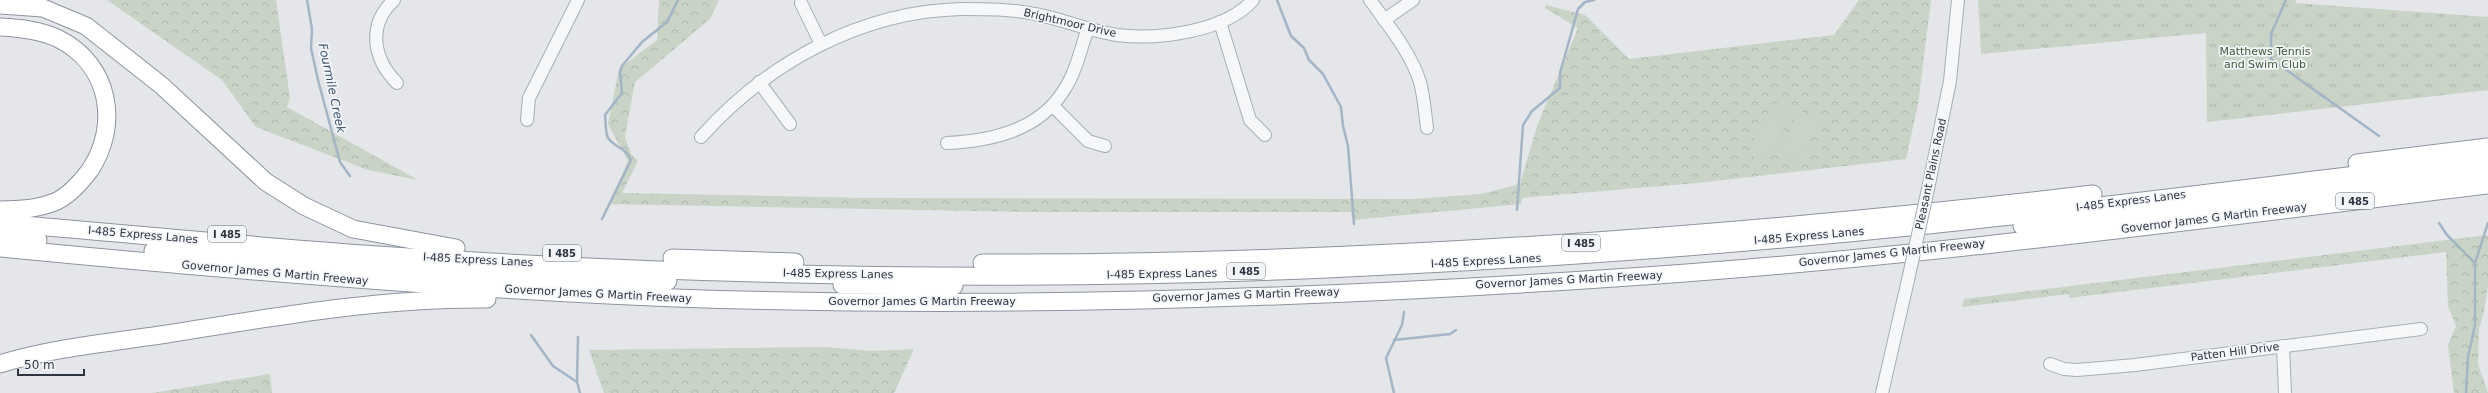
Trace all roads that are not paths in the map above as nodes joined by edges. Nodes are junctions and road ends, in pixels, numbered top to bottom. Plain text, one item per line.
1 (394, 0) edge
2 (578, 0) edge
3 (1253, 0) edge
4 (1370, 0) edge
5 (1413, 0) edge
6 (1958, 0) edge
7 (801, 3) dead end
8 (0, 5) edge
9 (1384, 20) junction
10 (1220, 22) junction
11 (0, 27) edge
12 (1088, 28) junction
13 (821, 44) junction
14 (759, 82) junction
15 (397, 83) dead end
16 (1053, 106) junction
17 (527, 120) dead end
18 (790, 124) dead end
19 (1427, 128) dead end
20 (1265, 135) dead end
21 (701, 137) dead end
22 (947, 143) dead end
23 (1105, 146) dead end
24 (2488, 147) edge
25 (2488, 160) edge
26 (2488, 173) edge
27 (2488, 185) edge
28 (2316, 192) junction
29 (0, 211) edge
30 (2223, 217) junction
31 (1989, 218) junction
32 (1869, 219) junction
33 (0, 223) edge
34 (0, 236) edge
35 (0, 248) edge
36 (456, 248) junction
37 (588, 294) junction
38 (2421, 329) dead end
39 (2283, 346) junction
40 (0, 364) edge
41 (2050, 364) dead end
42 (1882, 393) edge
43 (2284, 393) edge

1 - 15 street
2 - 17 street
3 - 10 street, Brightmoor Drive
4 - 9 street
5 - 9 street
6 - 42 street, Pleasant Plains Road, bridge
7 - 13 street
8 - 36 highway
9 - 19 street
10 - 12 street, Brightmoor Drive
10 - 20 street
11 - 29 highway
12 - 13 street, Brightmoor Drive
12 - 16 street
13 - 14 street, Brightmoor Drive
14 - 18 street
14 - 21 street, Brightmoor Drive
16 - 22 street
16 - 23 street
24 - 32 highway, I 485
25 - 31 highway, I-485 Express Lanes / I 485
26 - 28 highway, I-485 Express Lanes / I 485
27 - 30 highway, Governor James G Martin Freeway / I 485
28 - 30 highway
28 - 34 highway, I-485 Express Lanes / I 485
29 - 36 highway, I 485
30 - 37 highway, Governor James G Martin Freeway / I 485
31 - 32 highway
31 - 33 highway, I-485 Express Lanes / I 485
32 - 36 highway, I 485
35 - 37 highway, Governor James G Martin Freeway / I 485
37 - 40 highway
38 - 39 street, Patten Hill Drive
39 - 41 street, Patten Hill Drive
39 - 43 street

